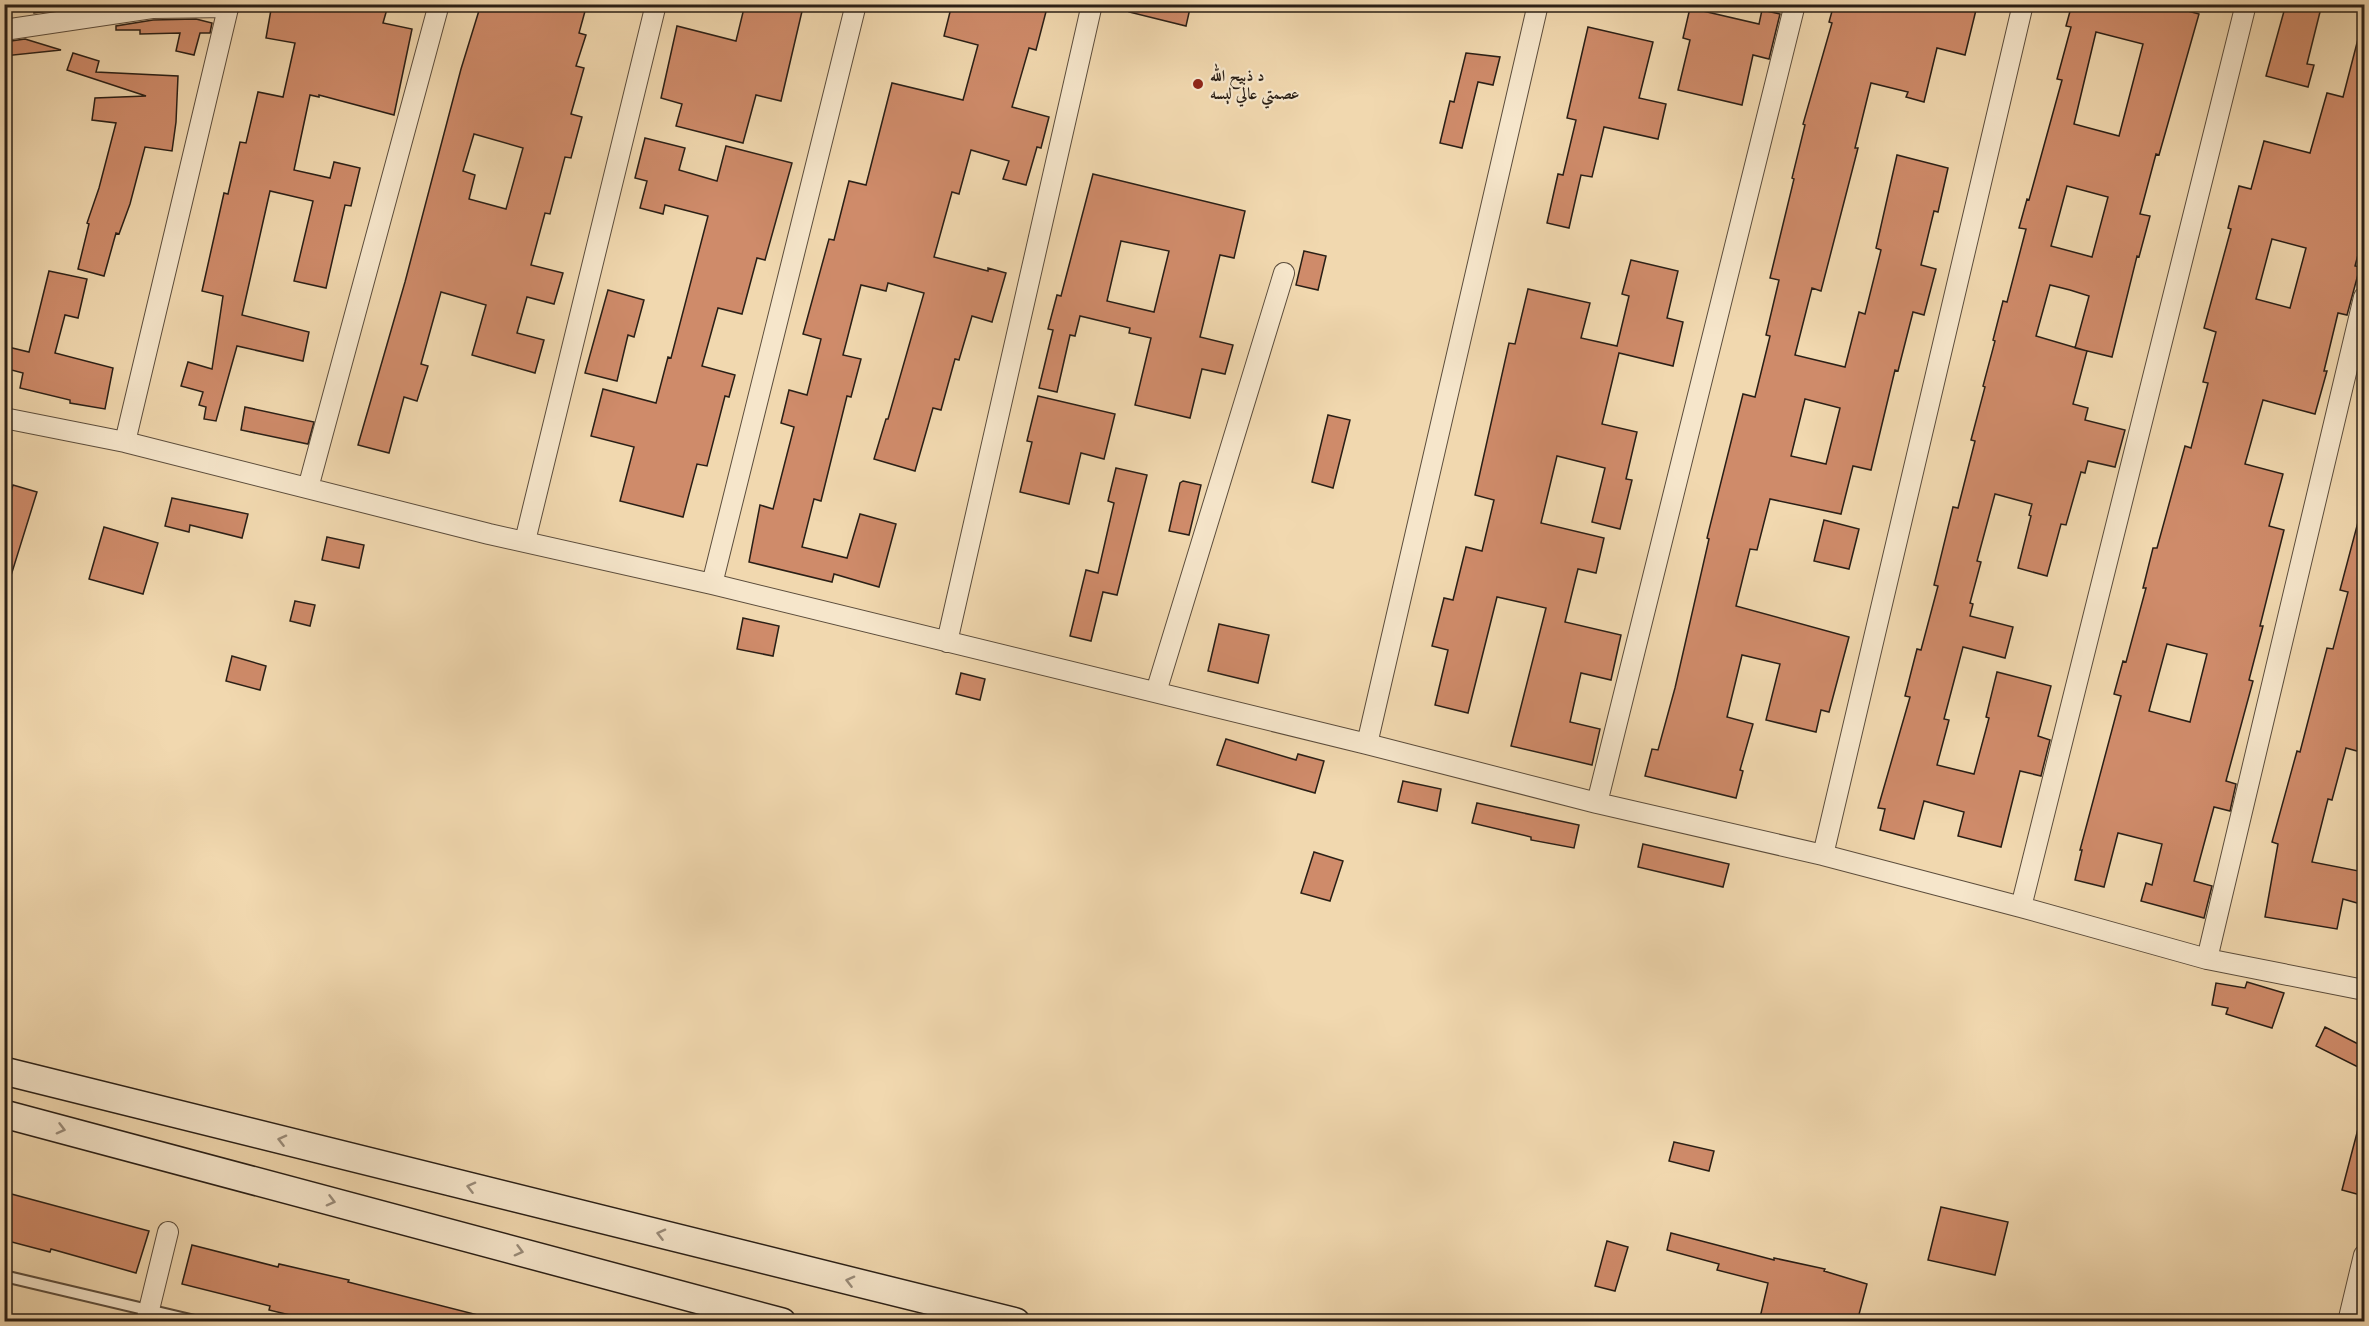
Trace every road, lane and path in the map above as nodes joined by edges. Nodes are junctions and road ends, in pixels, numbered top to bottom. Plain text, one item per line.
1 (439, 4) edge
2 (656, 4) edge
3 (856, 4) edge
4 (1092, 4) edge
5 (1538, 4) edge
6 (1795, 4) edge
7 (2023, 4) edge
8 (2246, 4) edge
9 (229, 6) edge
10 (4, 30) edge
11 (1284, 273) dead end
12 (2364, 297) edge
13 (4, 418) edge
14 (125, 442) junction
15 (308, 488) junction
16 (525, 541) junction
17 (712, 584) junction
18 (947, 642) junction
19 (1156, 692) junction
20 (1367, 744) junction
21 (1597, 803) junction
22 (1823, 855) junction
23 (2021, 906) junction
24 (2207, 959) junction
25 (2364, 990) edge
26 (4, 1071) edge
27 (4, 1114) edge
28 (168, 1232) dead end
29 (2364, 1255) edge
30 (4, 1276) edge
31 (148, 1316) edge
32 (199, 1322) edge
33 (782, 1322) edge
34 (1016, 1322) edge
35 (2348, 1322) edge

1 - 15 street
2 - 16 street
3 - 17 street
4 - 18 street
5 - 20 street
6 - 21 street
7 - 22 street
8 - 23 street
9 - 10 street
9 - 14 street
11 - 19 street
12 - 24 street
13 - 14 street
14 - 15 street
15 - 16 street
16 - 17 street
17 - 18 street
18 - 19 street
19 - 20 street
20 - 21 street
21 - 22 street
22 - 23 street
23 - 24 street
24 - 25 street
34 -> 26 main road
27 -> 33 main road
28 - 31 street
29 - 35 street
30 - 31 lane
31 - 32 lane

